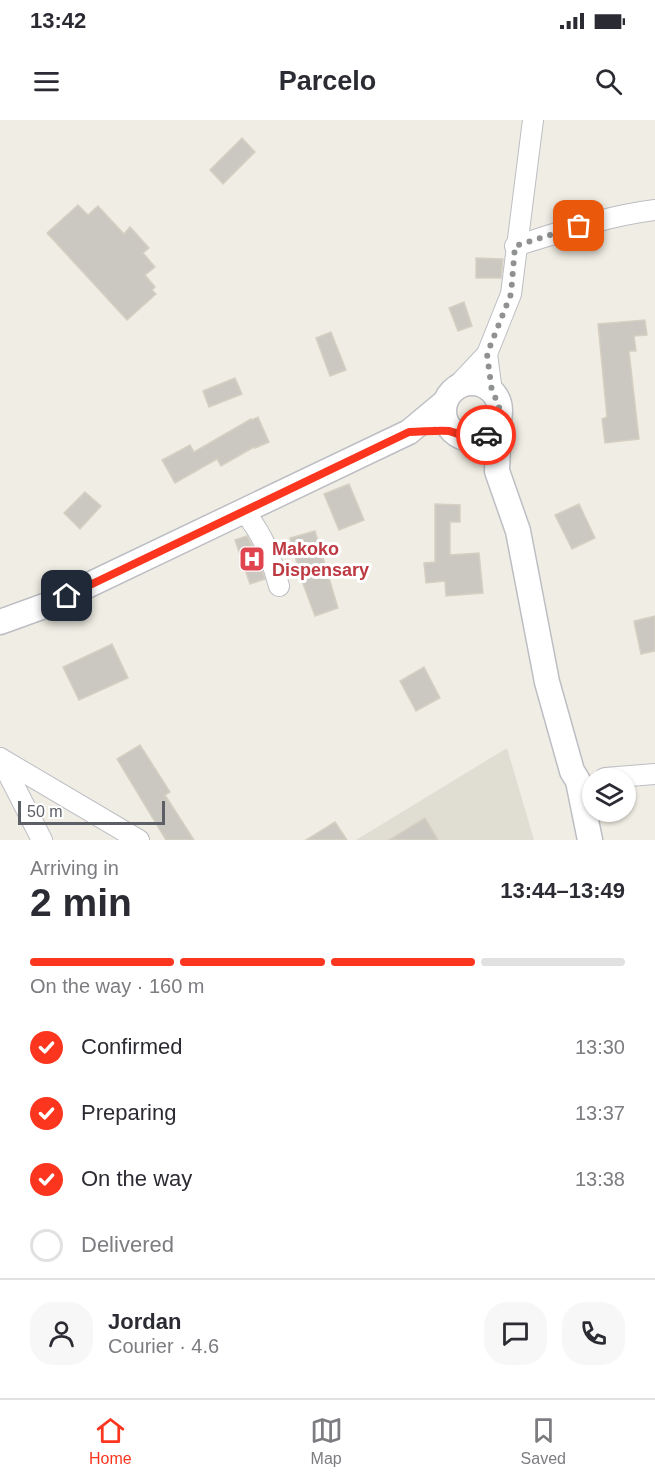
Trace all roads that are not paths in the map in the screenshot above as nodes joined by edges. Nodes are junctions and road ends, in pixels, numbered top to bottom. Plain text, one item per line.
1 (533, 120) edge
2 (655, 210) edge
3 (515, 246) junction
4 (487, 354) junction
5 (492, 392) junction
6 (450, 395) junction
7 (499, 418) junction
8 (409, 432) junction
9 (461, 435) junction
10 (497, 471) junction
11 (244, 511) junction
12 (279, 586) dead end
13 (0, 622) edge
14 (655, 774) edge
15 (636, 776) edge
16 (582, 778) edge
17 (588, 822) edge
18 (42, 840) edge
19 (139, 840) edge
20 (590, 840) edge

1 - 3 street
2 - 3 street
3 - 4 street
4 - 5 street
4 - 6 street
5 - 6 street
5 - 7 street
6 - 8 street
6 - 9 street
7 - 9 street
7 - 10 street
8 - 9 street
8 - 11 street
9 - 10 street
10 - 16 street
11 - 12 street
11 - 13 street
14 - 15 street
17 - 20 street
18 - 19 street

